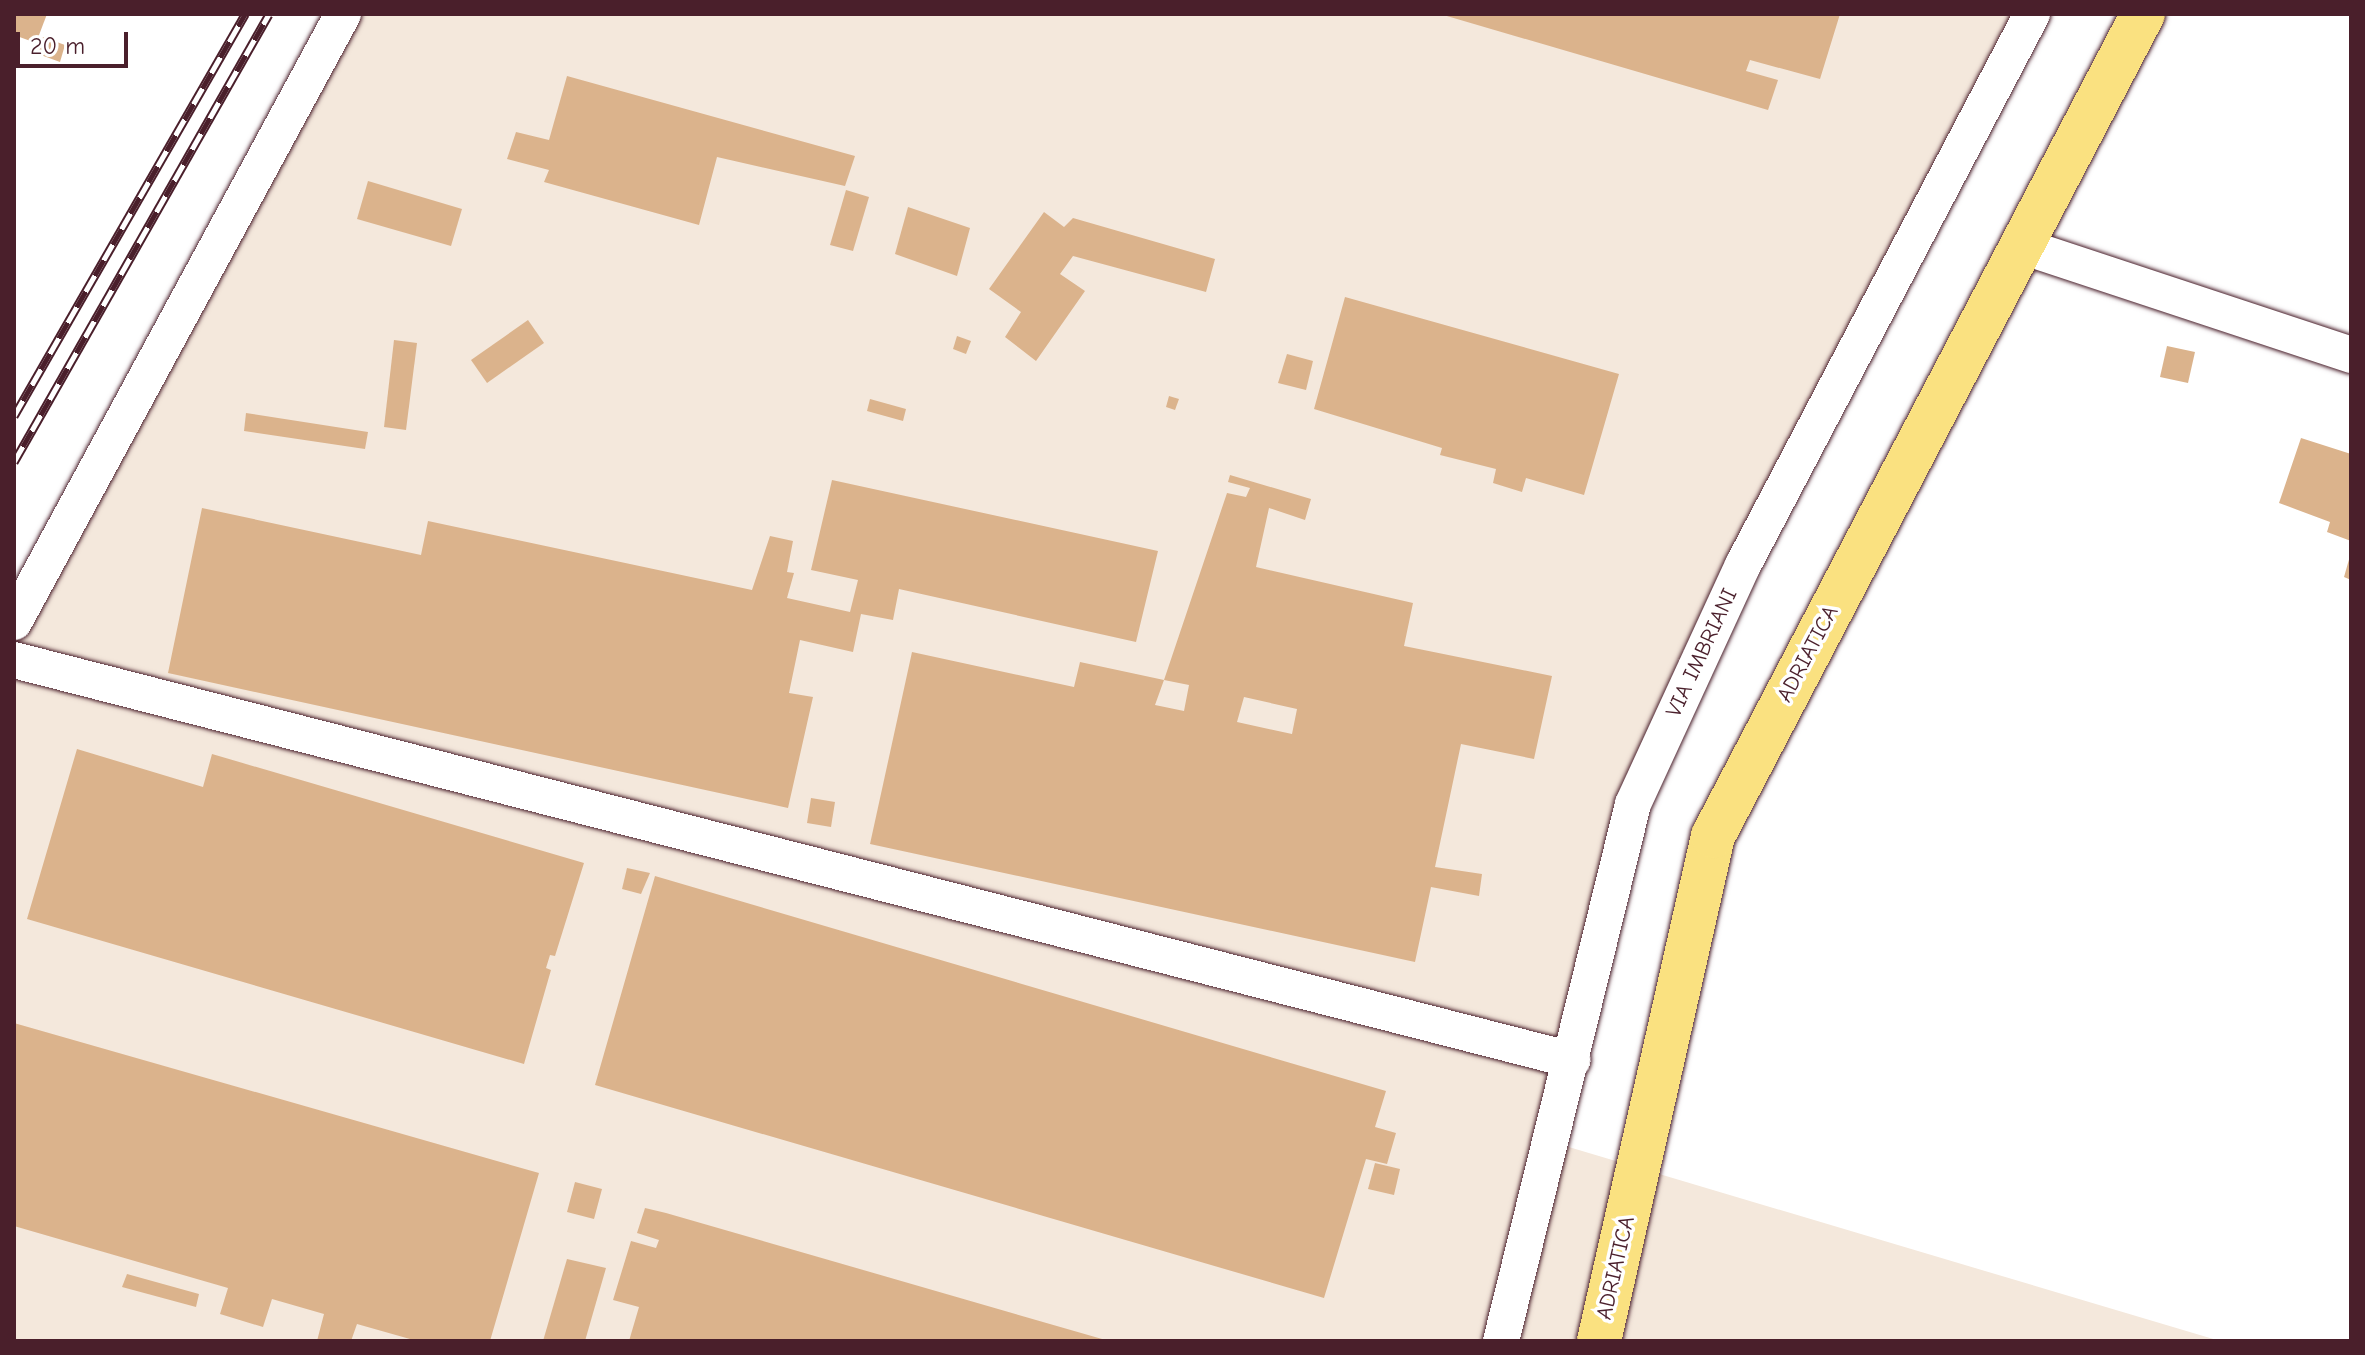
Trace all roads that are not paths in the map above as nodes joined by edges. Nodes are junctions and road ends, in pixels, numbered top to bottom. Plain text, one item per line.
1 (343, 14) edge
2 (2032, 14) edge
3 (2143, 14) edge
4 (2022, 246) junction
5 (2351, 355) edge
6 (14, 622) edge
7 (14, 660) edge
8 (1572, 1060) junction
9 (1501, 1341) edge
10 (1599, 1341) edge

1 - 6 street
2 - 8 street, VIA IMBRIANI
3 - 4 main road, ADRIATICA
4 - 5 street
4 - 10 main road, ADRIATICA
7 - 8 street
8 - 9 street, VIA IMBRIANI

